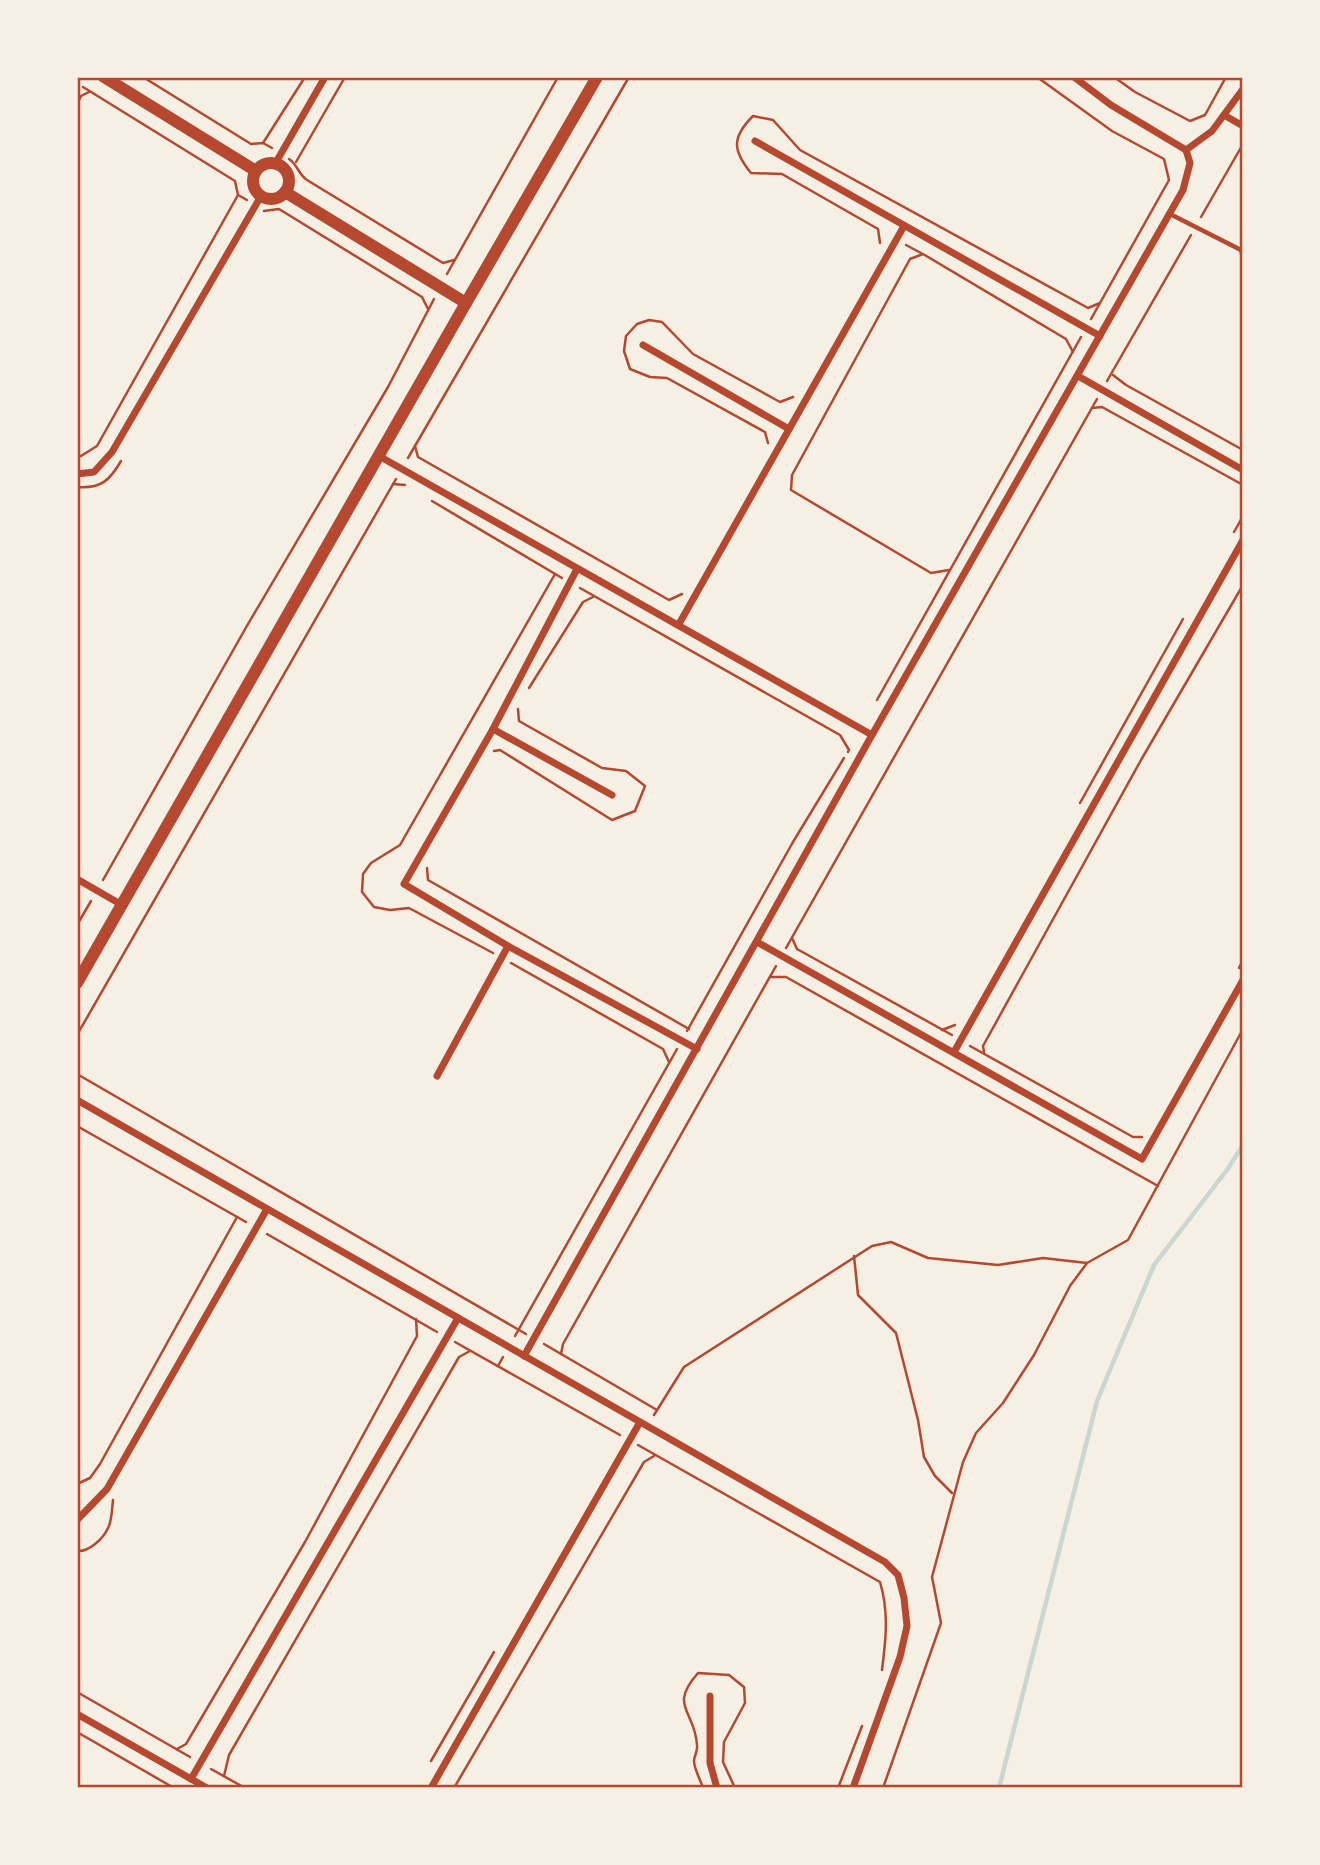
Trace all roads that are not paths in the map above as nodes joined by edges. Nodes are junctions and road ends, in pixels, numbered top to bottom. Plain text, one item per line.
1 (104, 77) edge
2 (325, 77) edge
3 (597, 77) edge
4 (1074, 77) edge
5 (1243, 89) edge
6 (1224, 116) junction
7 (1243, 126) edge
8 (755, 141) dead end
9 (1186, 150) junction
10 (278, 159) junction
11 (256, 171) junction
12 (285, 192) junction
13 (261, 196) junction
14 (1170, 213) junction
15 (904, 226) junction
16 (1243, 257) edge
17 (466, 303) junction
18 (1100, 336) junction
19 (643, 345) dead end
20 (1078, 376) junction
21 (789, 429) junction
22 (379, 456) junction
23 (1243, 470) edge
24 (77, 474) edge
25 (1243, 540) edge
26 (577, 569) junction
27 (679, 625) junction
28 (493, 729) junction
29 (872, 735) junction
30 (612, 795) dead end
31 (77, 879) edge
32 (122, 905) junction
33 (757, 942) junction
34 (508, 946) junction
35 (1243, 980) edge
36 (77, 983) edge
37 (697, 1049) junction
38 (954, 1052) junction
39 (437, 1076) dead end
40 (77, 1100) edge
41 (267, 1209) junction
42 (458, 1318) junction
43 (524, 1356) junction
44 (643, 1424) junction
45 (77, 1520) edge
46 (710, 1696) dead end
47 (77, 1714) edge
48 (191, 1779) junction
49 (207, 1788) edge
50 (431, 1788) edge
51 (717, 1788) edge
52 (853, 1788) edge

1 - 11 street
2 - 10 street
3 - 17 street
4 - 9 street
5 - 6 street
6 - 7 street
6 - 9 street
8 - 15 street
9 - 14 street
10 - 11 street
10 - 12 street
11 - 13 street
12 - 13 street
12 - 17 street
13 - 24 street
14 - 16 lane
14 - 18 street
15 - 18 street
15 - 21 street
17 - 22 street
18 - 20 street
19 - 21 street
20 - 23 street
20 - 29 street
21 - 27 street
22 - 26 street
22 - 32 street
25 - 38 street
26 - 27 street
26 - 28 street
27 - 29 street
28 - 30 street
28 - 34 street
29 - 33 street
31 - 32 street
32 - 36 street
33 - 37 street
33 - 38 street
34 - 37 street
34 - 39 street
35 - 38 street
37 - 43 street
40 - 41 street
41 - 42 street
41 - 45 street
42 - 43 street
42 - 48 street
43 - 44 street
44 - 50 street
44 - 52 street
46 - 51 street
47 - 48 street
48 - 49 street

